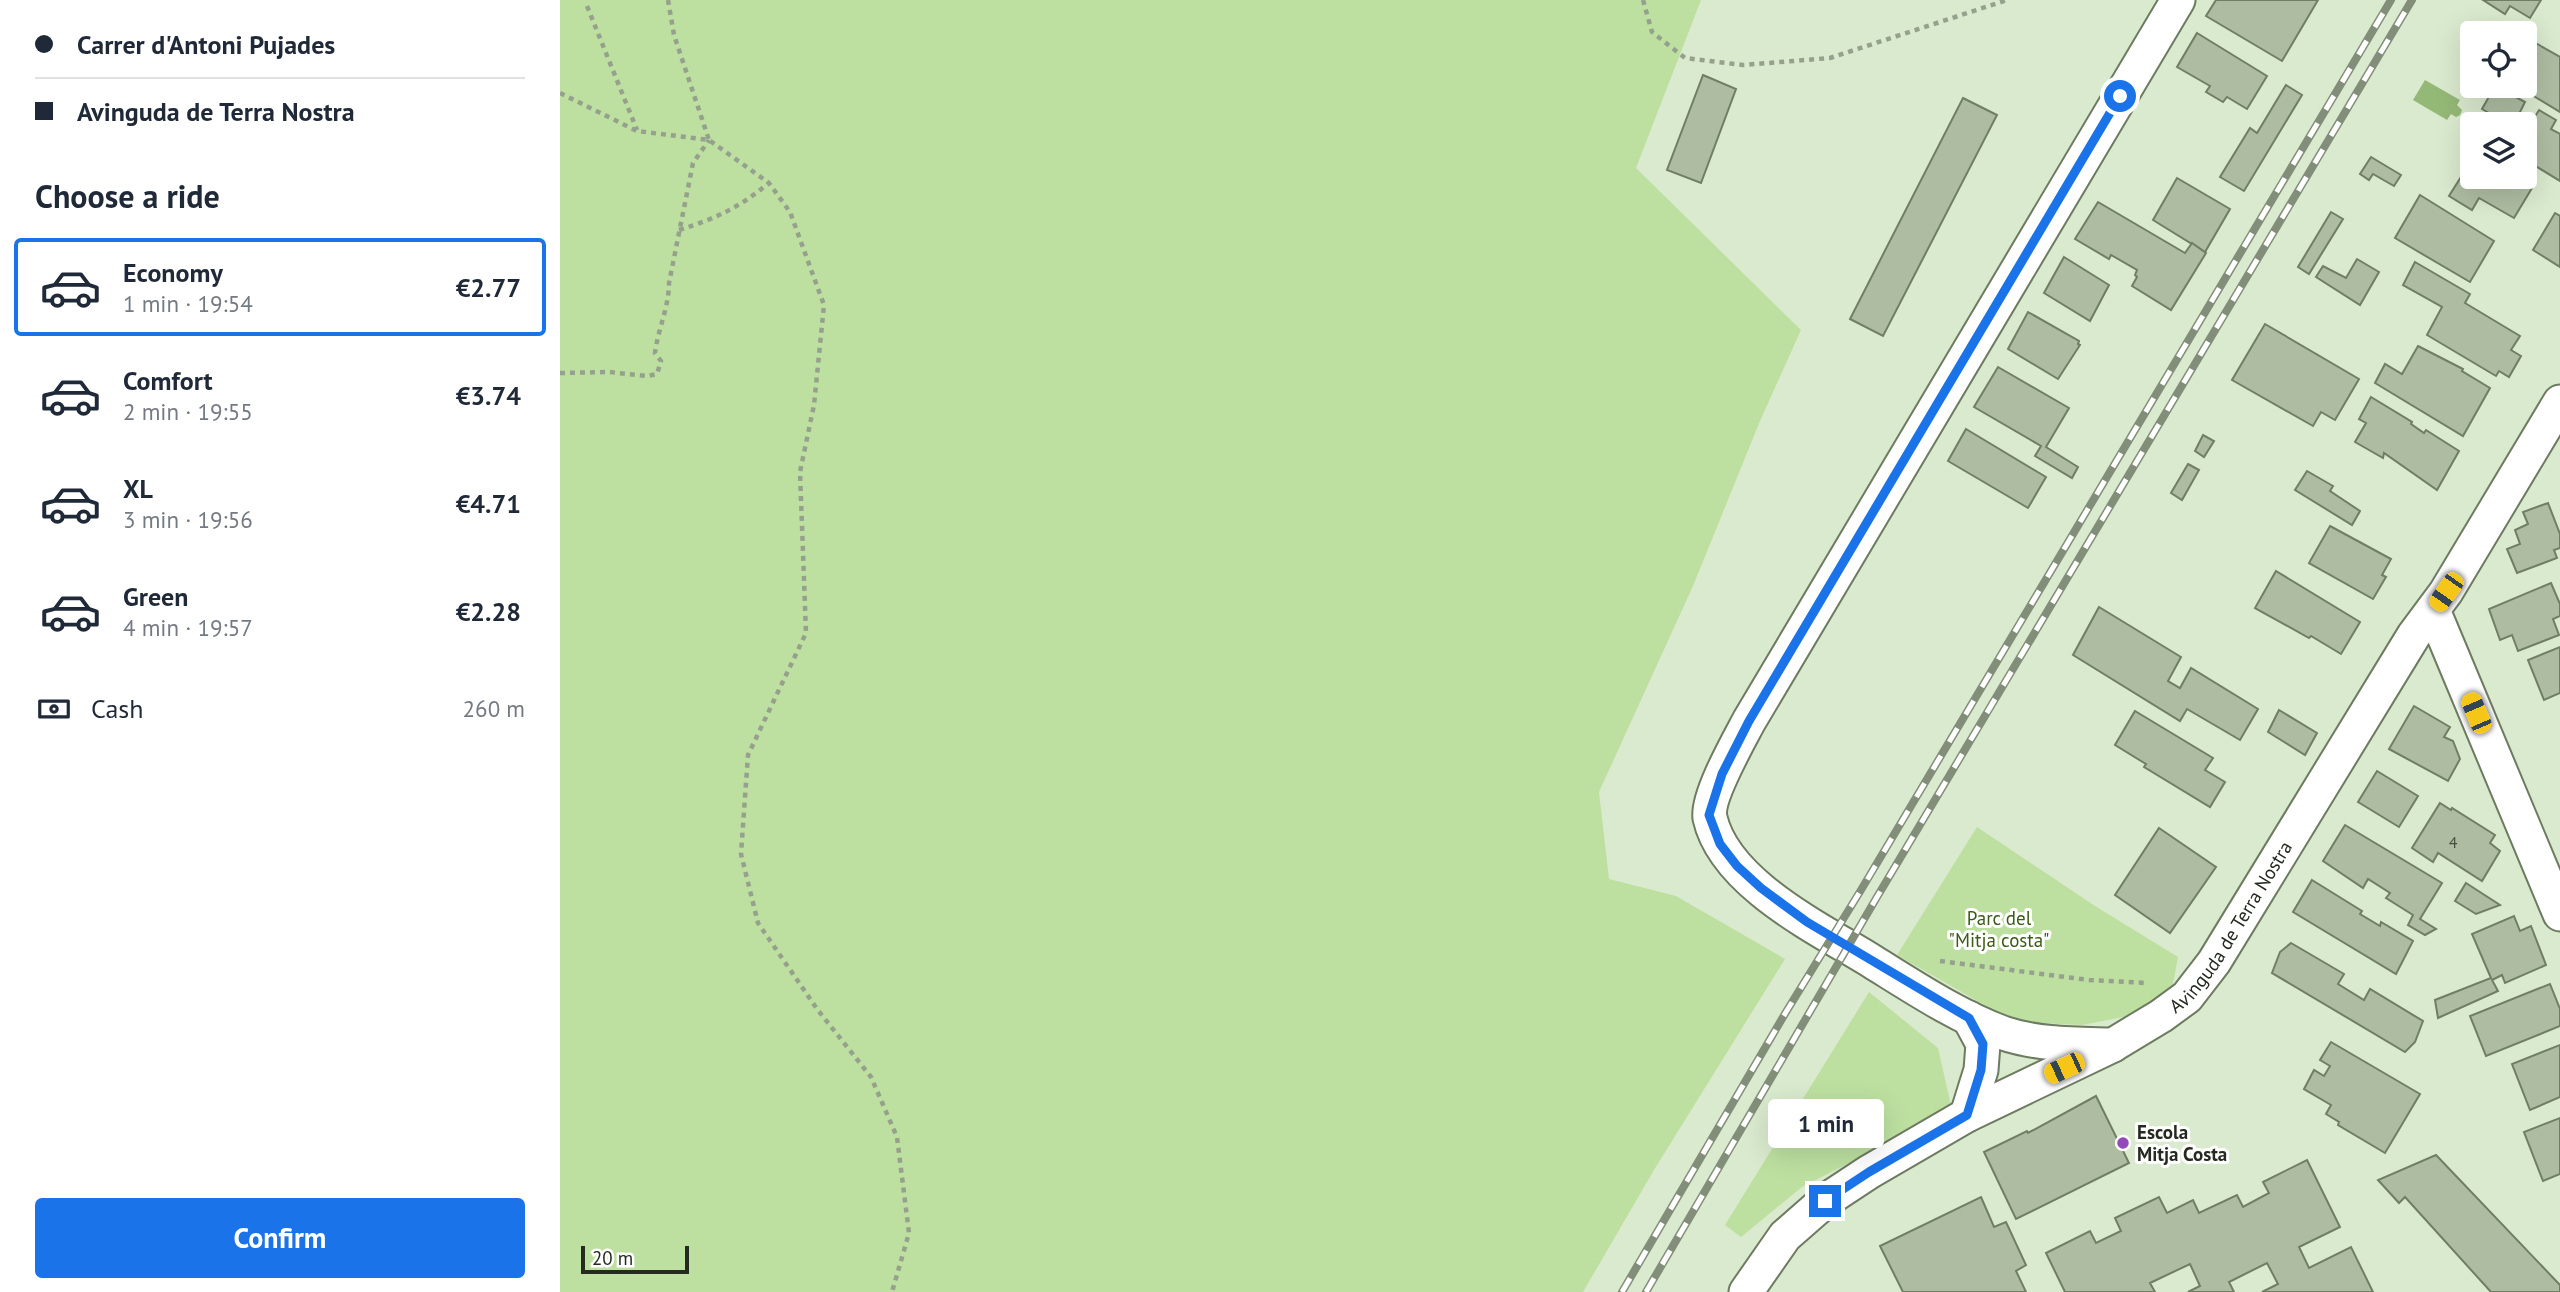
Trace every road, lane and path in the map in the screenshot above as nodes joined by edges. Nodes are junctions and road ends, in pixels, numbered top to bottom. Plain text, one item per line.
1 (668, 0) edge
2 (1643, 0) edge
3 (2007, 0) edge
4 (2178, 0) edge
5 (587, 6) dead end
6 (560, 93) edge
7 (637, 131) junction
8 (709, 140) junction
9 (769, 183) junction
10 (680, 230) junction
11 (560, 373) edge
12 (2560, 402) edge
13 (2434, 610) junction
14 (2560, 914) edge
15 (1936, 960) dead end
16 (2149, 983) dead end
17 (1969, 1018) junction
18 (2113, 1045) junction
19 (1967, 1115) junction
20 (892, 1292) edge
21 (1746, 1292) edge

1 - 8 path
2 - 3 path
4 - 17 street
5 - 7 path
6 - 7 path
7 - 8 path
8 - 9 path
8 - 10 path
9 - 10 path
9 - 20 path
10 - 11 path
12 - 13 street, Avinguda de Terra Nostra
13 - 14 street
13 - 18 street, Avinguda de Terra Nostra
15 - 16 path
17 - 18 street
17 - 19 street
18 - 19 street, Avinguda de Terra Nostra
19 - 21 street, Avinguda de Terra Nostra

